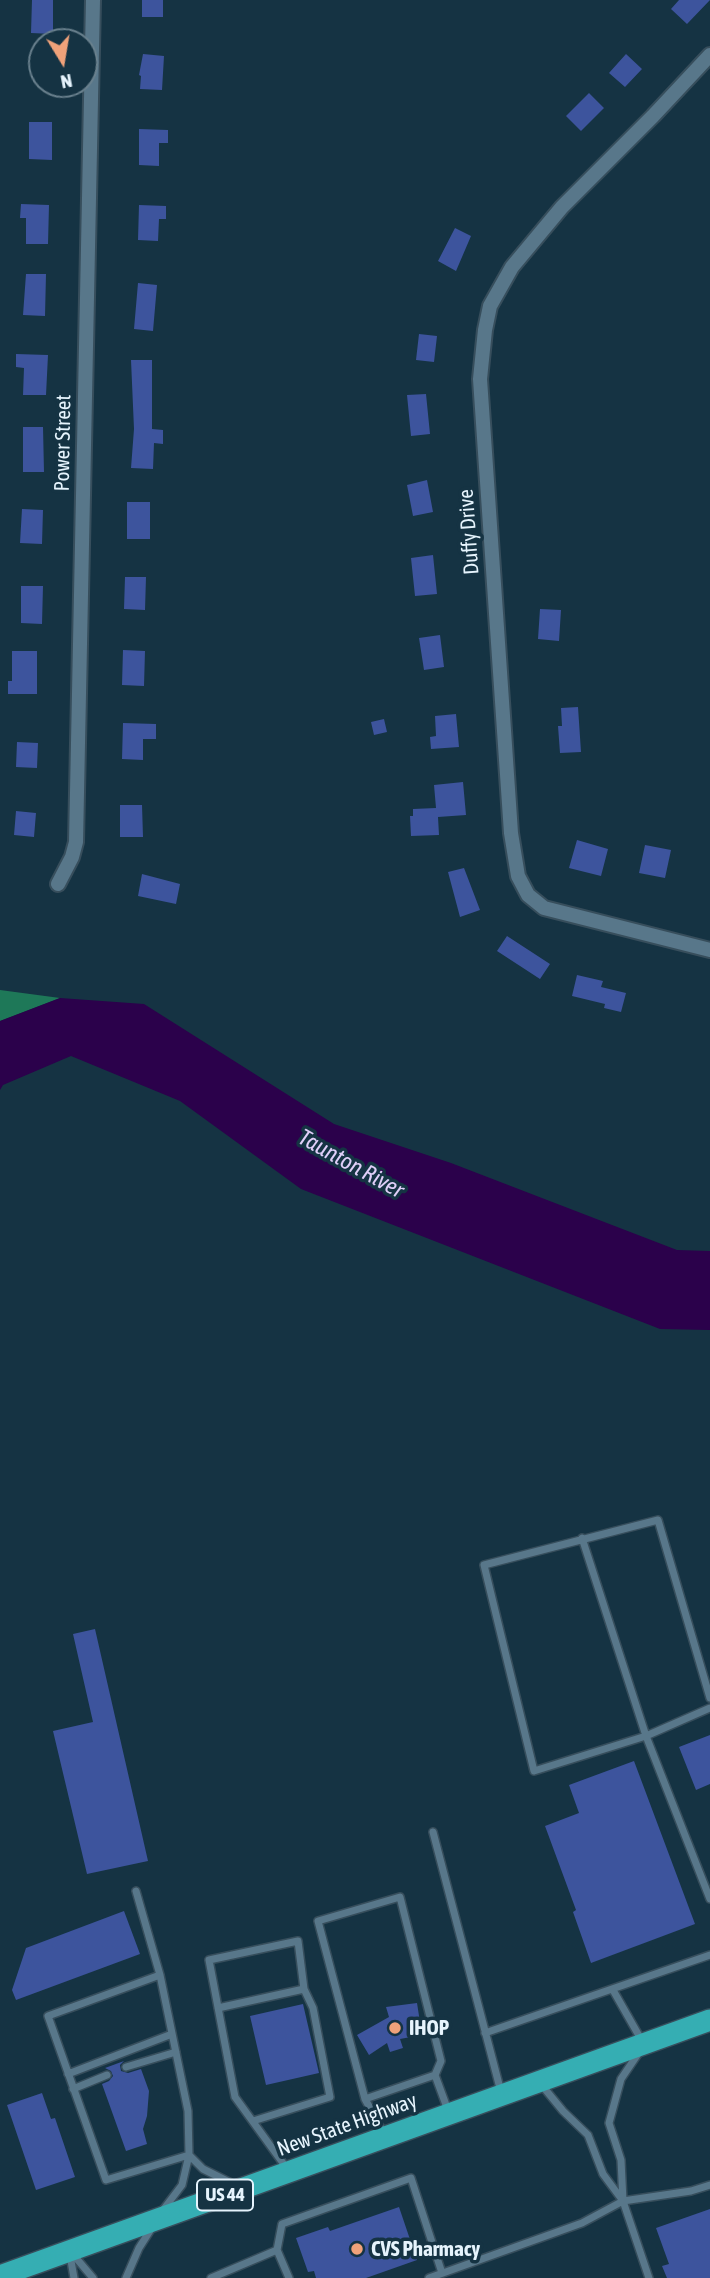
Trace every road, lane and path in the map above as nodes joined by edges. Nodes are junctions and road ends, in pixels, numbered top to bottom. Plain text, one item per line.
1 (93, 0) edge
2 (710, 55) edge
3 (58, 884) dead end
4 (710, 950) edge
5 (582, 1538) junction
6 (710, 1698) edge
7 (710, 1708) edge
8 (646, 1736) junction
9 (433, 1832) dead end
10 (135, 1891) dead end
11 (710, 1899) edge
12 (710, 1955) edge
13 (160, 1975) junction
14 (304, 1989) junction
15 (613, 1990) junction
16 (218, 2008) junction
17 (710, 2020) edge
18 (485, 2033) junction
19 (172, 2034) junction
20 (644, 2044) junction
21 (176, 2052) junction
22 (126, 2067) dead end
23 (68, 2074) junction
24 (107, 2075) dead end
25 (435, 2076) junction
26 (539, 2082) junction
27 (73, 2089) junction
28 (502, 2095) junction
29 (365, 2099) junction
30 (450, 2114) junction
31 (253, 2121) junction
32 (385, 2137) junction
33 (190, 2155) junction
34 (289, 2172) junction
35 (710, 2185) edge
36 (242, 2189) junction
37 (623, 2201) junction
38 (157, 2219) junction
39 (277, 2250) junction
40 (70, 2251) junction
41 (442, 2273) junction
42 (0, 2276) edge
43 (74, 2278) edge
44 (93, 2278) edge
45 (126, 2278) edge
46 (211, 2278) edge
47 (289, 2278) edge
48 (429, 2278) edge
49 (649, 2278) edge

1 - 3 street, Power Street
2 - 4 street, Duffy Drive
5 - 6 lane
5 - 8 lane
5 - 8 lane
7 - 8 lane
8 - 11 lane
9 - 18 lane
10 - 13 lane
12 - 15 lane
13 - 19 lane
13 - 23 lane
14 - 16 lane
14 - 16 lane
14 - 31 lane
15 - 18 lane
15 - 20 lane
16 - 31 lane
17 - 20 highway, New State Highway / US 44
18 - 28 lane
19 - 21 lane
19 - 23 lane
20 - 26 highway, New State Highway / US 44
20 - 37 lane
21 - 22 lane
21 - 33 lane
23 - 27 lane
24 - 27 lane
25 - 29 lane
25 - 29 lane
25 - 30 lane
26 - 28 highway, New State Highway / US 44
26 - 37 lane
27 - 33 lane
28 - 30 highway, New State Highway / US 44
29 - 32 lane
30 - 32 highway, New State Highway / US 44
31 - 34 lane
32 - 34 highway, New State Highway / US 44
33 - 36 lane
33 - 38 lane
34 - 36 highway, New State Highway / US 44
35 - 37 lane
36 - 38 highway, New State Highway / US 44
37 - 41 lane
37 - 49 lane
38 - 40 highway, New State Highway / US 44
38 - 45 lane
39 - 41 lane
39 - 46 lane
39 - 47 lane
40 - 42 highway, New State Highway / US 44
40 - 43 lane
40 - 44 lane
41 - 48 lane

